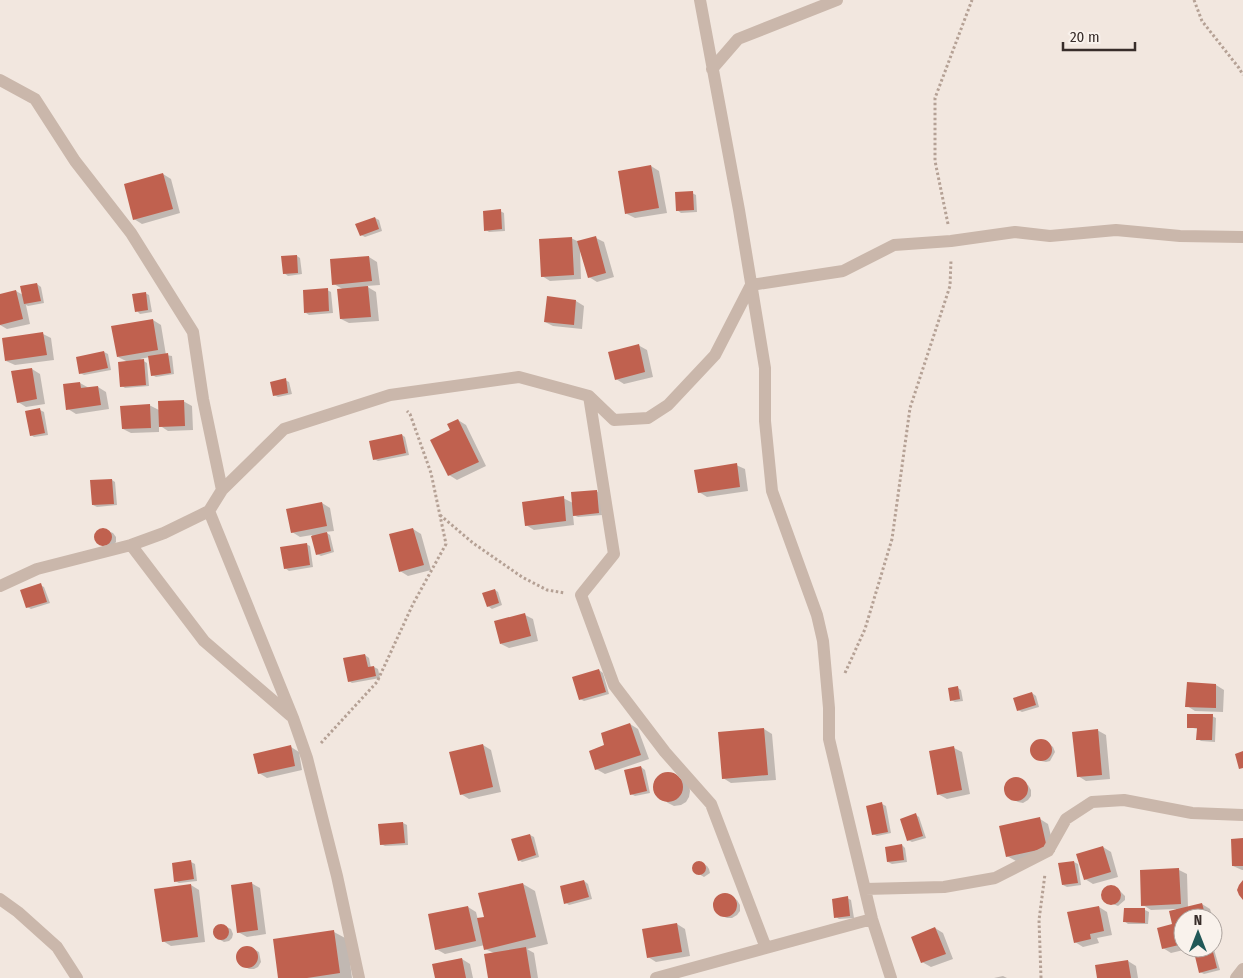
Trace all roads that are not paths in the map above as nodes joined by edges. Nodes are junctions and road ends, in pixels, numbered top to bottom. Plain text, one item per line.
1 (700, 0) edge
2 (837, 0) edge
3 (712, 69) junction
4 (0, 80) edge
5 (1243, 238) edge
6 (751, 285) junction
7 (589, 396) junction
8 (222, 490) junction
9 (209, 512) junction
10 (131, 545) junction
11 (0, 586) edge
12 (293, 718) junction
13 (1243, 815) edge
14 (865, 889) junction
15 (0, 899) edge
16 (872, 919) junction
17 (766, 948) junction
18 (1243, 969) edge
19 (77, 978) edge
20 (359, 978) edge
21 (656, 978) edge
22 (891, 978) edge
23 (1236, 978) edge

1 - 3 street
2 - 3 street
3 - 6 street
4 - 8 street
5 - 6 street
6 - 7 street
6 - 14 street
7 - 8 street
7 - 17 street
8 - 9 street
9 - 10 street
9 - 12 street
10 - 11 street
10 - 12 street
12 - 20 street
13 - 14 street
14 - 16 street
15 - 19 street
16 - 17 street
16 - 22 street
17 - 21 street
18 - 23 street

